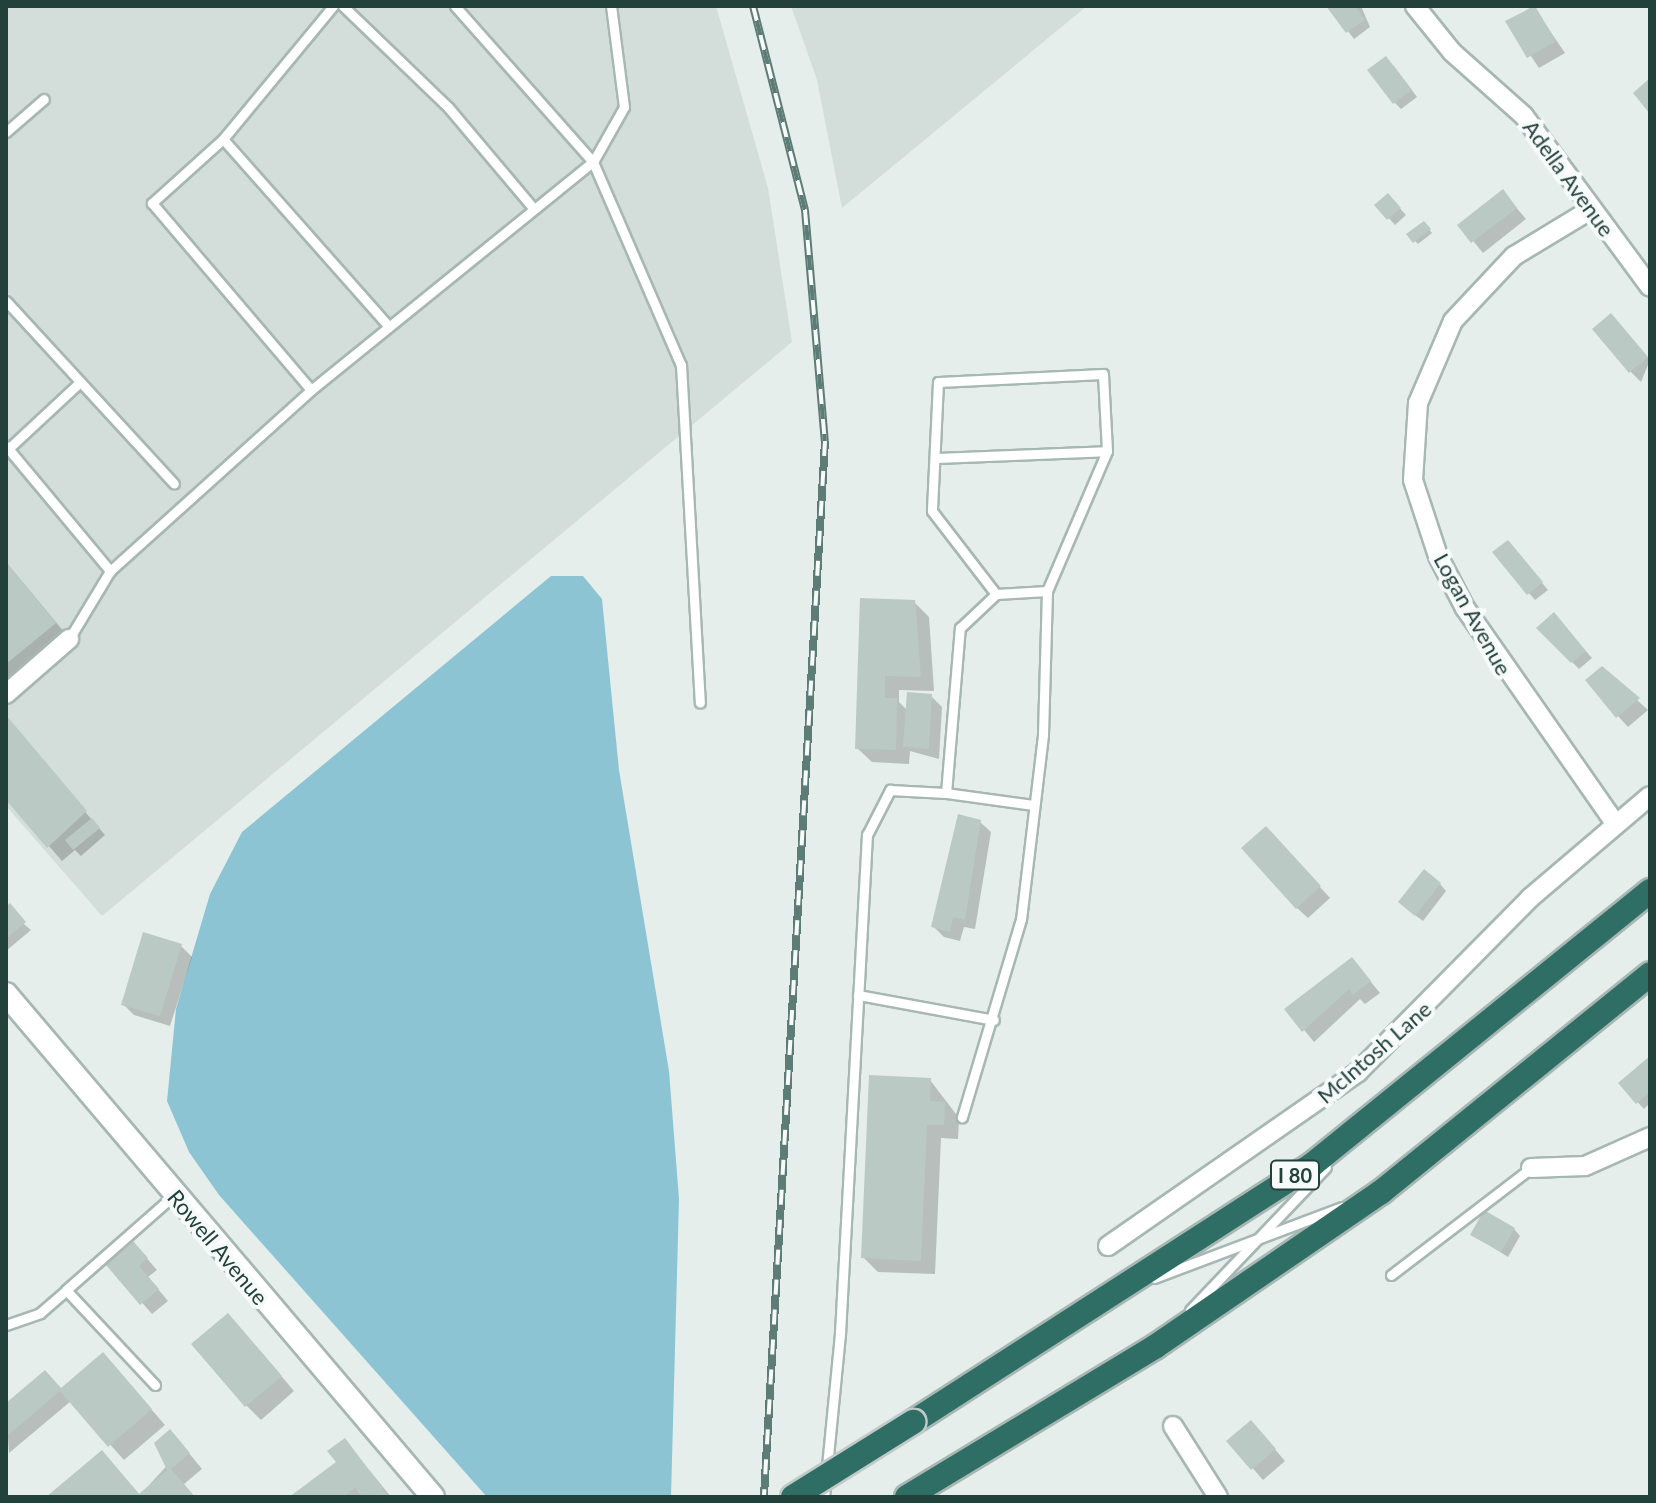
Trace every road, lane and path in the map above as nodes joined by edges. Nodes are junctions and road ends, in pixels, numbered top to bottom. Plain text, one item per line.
1 (333, 6) edge
2 (343, 6) edge
3 (455, 6) edge
4 (611, 6) edge
5 (1415, 6) edge
6 (44, 99) dead end
7 (6, 132) edge
8 (223, 139) junction
9 (593, 162) junction
10 (533, 208) junction
11 (1590, 210) junction
12 (1650, 287) edge
13 (6, 301) edge
14 (386, 323) junction
15 (80, 382) junction
16 (311, 390) junction
17 (7, 448) edge
18 (1107, 451) junction
19 (935, 458) junction
20 (174, 484) dead end
21 (110, 571) junction
22 (1047, 591) junction
23 (996, 594) junction
24 (69, 639) joint
25 (6, 694) edge
26 (700, 702) dead end
27 (946, 793) junction
28 (1650, 796) edge
29 (1034, 805) junction
30 (1615, 823) junction
31 (1650, 891) edge
32 (1650, 974) edge
33 (858, 995) junction
34 (11, 1008) edge
35 (994, 1020) junction
36 (1378, 1112) junction
37 (962, 1117) dead end
38 (1650, 1137) edge
39 (1531, 1168) joint
40 (1381, 1192) junction
41 (174, 1195) junction
42 (1258, 1239) junction
43 (1108, 1246) dead end
44 (1391, 1275) dead end
45 (1128, 1288) junction
46 (66, 1290) junction
47 (6, 1325) edge
48 (1156, 1346) junction
49 (155, 1385) dead end
50 (1173, 1426) dead end
51 (917, 1491) edge
52 (433, 1497) edge
53 (793, 1497) edge
54 (824, 1497) edge
55 (1218, 1497) edge

1 - 8 lane
2 - 10 lane
3 - 9 lane
4 - 9 lane
5 - 11 street, Adella Avenue
6 - 7 lane
8 - 14 lane
8 - 16 lane
9 - 10 lane
9 - 26 lane
10 - 14 lane
11 - 12 street, Adella Avenue
11 - 30 street, Logan Avenue
13 - 15 lane
14 - 16 lane
15 - 17 lane
15 - 20 lane
16 - 21 lane
17 - 21 lane
18 - 19 lane
18 - 19 lane
18 - 22 lane
19 - 23 lane
21 - 24 lane
22 - 23 lane
22 - 29 lane
23 - 27 lane
24 - 25 street
27 - 29 lane
27 - 33 lane
28 - 30 street, McIntosh Lane
29 - 35 lane
30 - 43 street, McIntosh Lane
31 - 36 highway, I 80
32 - 40 highway
33 - 35 lane
33 - 54 lane
34 - 41 street, Rowell Avenue
35 - 37 lane
36 - 42 lane
36 - 45 highway, I 80
38 - 39 street
39 - 44 lane
40 - 42 lane
40 - 48 highway
41 - 46 lane
41 - 52 street, Rowell Avenue
42 - 45 lane
42 - 48 lane
45 - 53 highway, I 80, bridge
46 - 47 lane
46 - 49 lane
48 - 51 highway
50 - 55 street

